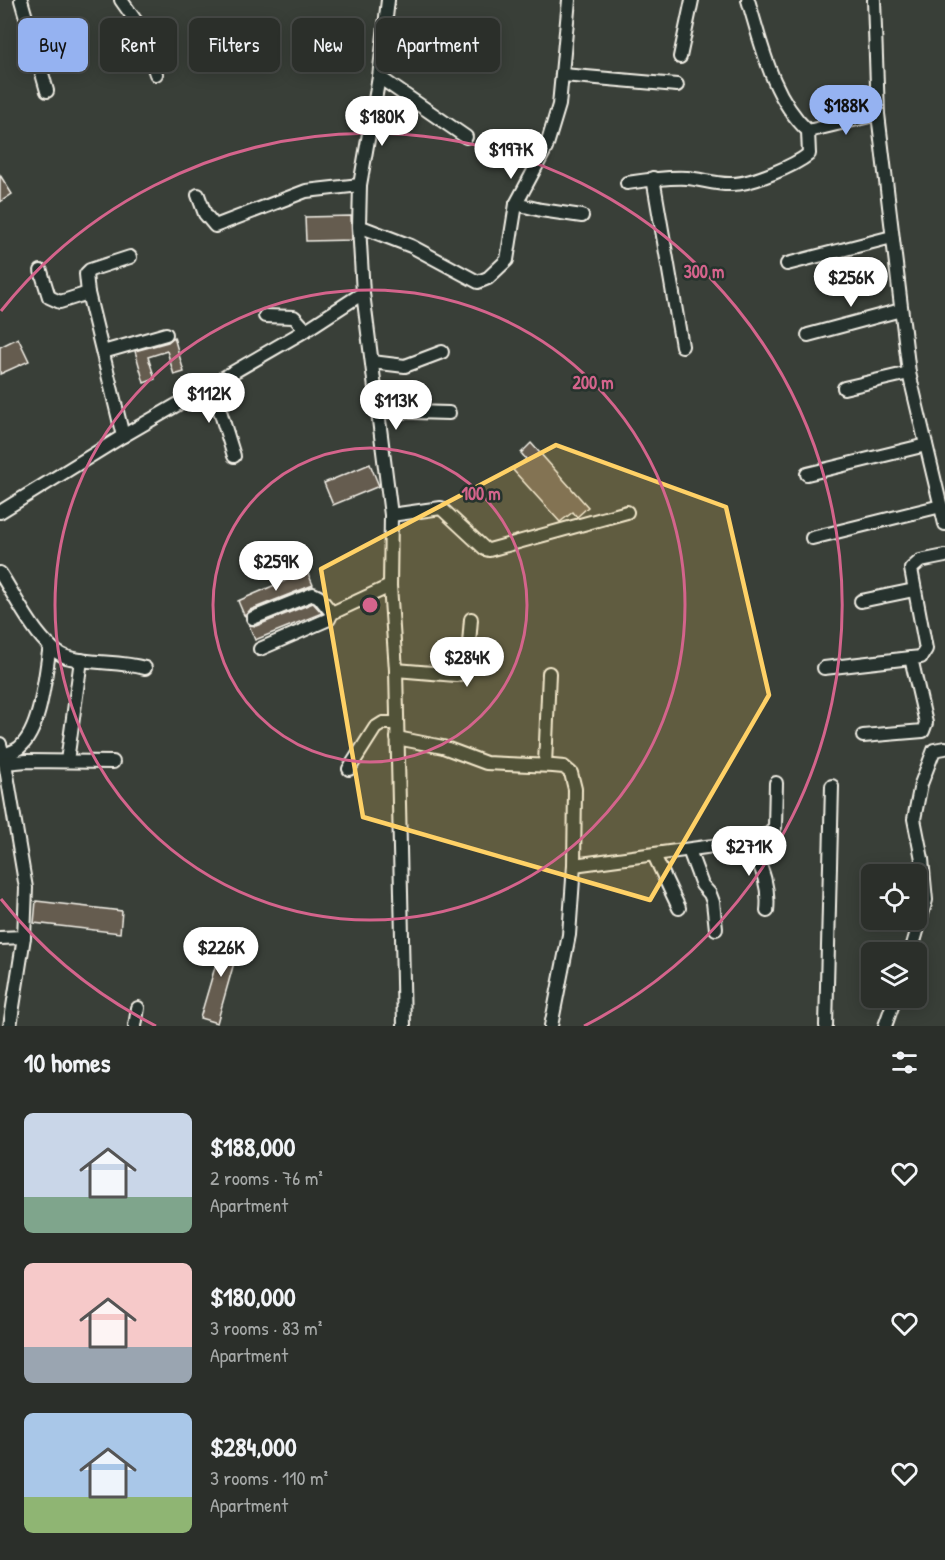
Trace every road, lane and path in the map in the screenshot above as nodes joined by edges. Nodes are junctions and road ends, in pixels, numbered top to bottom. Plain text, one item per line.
1 (21, 0) edge
2 (122, 0) edge
3 (388, 0) edge
4 (569, 0) edge
5 (692, 0) edge
6 (748, 0) edge
7 (874, 0) edge
8 (680, 57) dead end
9 (156, 74) dead end
10 (563, 75) junction
11 (379, 77) junction
12 (677, 85) dead end
13 (47, 91) dead end
14 (878, 114) junction
15 (808, 131) junction
16 (466, 137) dead end
17 (653, 178) junction
18 (627, 183) dead end
19 (360, 185) junction
20 (198, 195) dead end
21 (516, 204) junction
22 (582, 216) dead end
23 (359, 226) junction
24 (892, 237) junction
25 (130, 257) dead end
26 (788, 264) dead end
27 (41, 271) dead end
28 (88, 293) junction
29 (363, 293) junction
30 (901, 310) junction
31 (265, 316) dead end
32 (306, 330) junction
33 (166, 334) dead end
34 (808, 335) dead end
35 (682, 346) dead end
36 (103, 352) junction
37 (442, 352) dead end
38 (372, 362) junction
39 (909, 373) junction
40 (212, 385) junction
41 (844, 388) dead end
42 (379, 411) junction
43 (449, 413) dead end
44 (123, 436) junction
45 (926, 445) junction
46 (234, 456) dead end
47 (807, 474) dead end
48 (941, 506) junction
49 (0, 512) edge
50 (627, 512) dead end
51 (391, 515) junction
52 (945, 524) edge
53 (812, 538) dead end
54 (945, 556) edge
55 (0, 573) edge
56 (390, 586) junction
57 (914, 590) junction
58 (861, 601) dead end
59 (332, 613) junction
60 (252, 618) dead end
61 (471, 619) dead end
62 (50, 646) junction
63 (260, 649) dead end
64 (911, 658) junction
65 (81, 660) junction
66 (824, 668) dead end
67 (145, 669) dead end
68 (396, 670) junction
69 (549, 673) dead end
70 (397, 723) junction
71 (863, 736) dead end
72 (397, 738) junction
73 (945, 748) edge
74 (3, 754) edge
75 (67, 761) junction
76 (113, 762) dead end
77 (545, 765) junction
78 (349, 770) dead end
79 (776, 783) dead end
80 (832, 786) dead end
81 (750, 841) junction
82 (689, 850) junction
83 (654, 855) junction
84 (574, 865) junction
85 (679, 908) dead end
86 (767, 911) dead end
87 (716, 929) dead end
88 (24, 937) junction
89 (0, 938) edge
90 (914, 942) edge
91 (138, 1008) dead end
92 (891, 1008) edge
93 (10, 1026) edge
94 (135, 1026) edge
95 (404, 1026) edge
96 (551, 1026) edge
97 (826, 1026) edge
98 (885, 1026) edge

1 - 13 street
2 - 9 street
3 - 11 street
4 - 10 street
5 - 8 street
6 - 15 street
7 - 14 street
10 - 12 street
10 - 21 street
11 - 16 street
11 - 19 street
14 - 15 street
14 - 24 street
15 - 17 street
17 - 18 street
17 - 35 street
19 - 20 street
19 - 23 street
21 - 22 street
21 - 23 street
23 - 29 street
24 - 26 street
24 - 30 street
25 - 28 street
27 - 28 street
28 - 36 street
29 - 32 street
29 - 38 street
30 - 34 street
30 - 39 street
31 - 32 street
32 - 40 street
33 - 36 street
36 - 44 street
37 - 38 street
38 - 42 street
39 - 41 street
39 - 45 street
40 - 44 street
40 - 46 street
42 - 43 street
42 - 51 street
44 - 49 street
45 - 47 street
45 - 48 street
48 - 52 street
48 - 53 street
50 - 51 street
51 - 56 street
54 - 57 street
55 - 62 street
56 - 59 street
56 - 68 street
57 - 58 street
57 - 64 street
59 - 60 street
59 - 63 street
61 - 68 street
62 - 65 street
62 - 74 street
64 - 66 street
64 - 71 street
65 - 67 street
65 - 75 street
68 - 70 street
69 - 77 street
70 - 72 street
70 - 78 street
72 - 77 street
72 - 95 street
73 - 90 street
74 - 75 street
74 - 88 street
75 - 76 street
77 - 84 street
79 - 81 street
80 - 97 street
81 - 82 street
81 - 86 street
82 - 83 street
82 - 87 street
83 - 84 street
83 - 85 street
84 - 96 street
88 - 89 street
88 - 93 street
91 - 94 street
92 - 98 street

